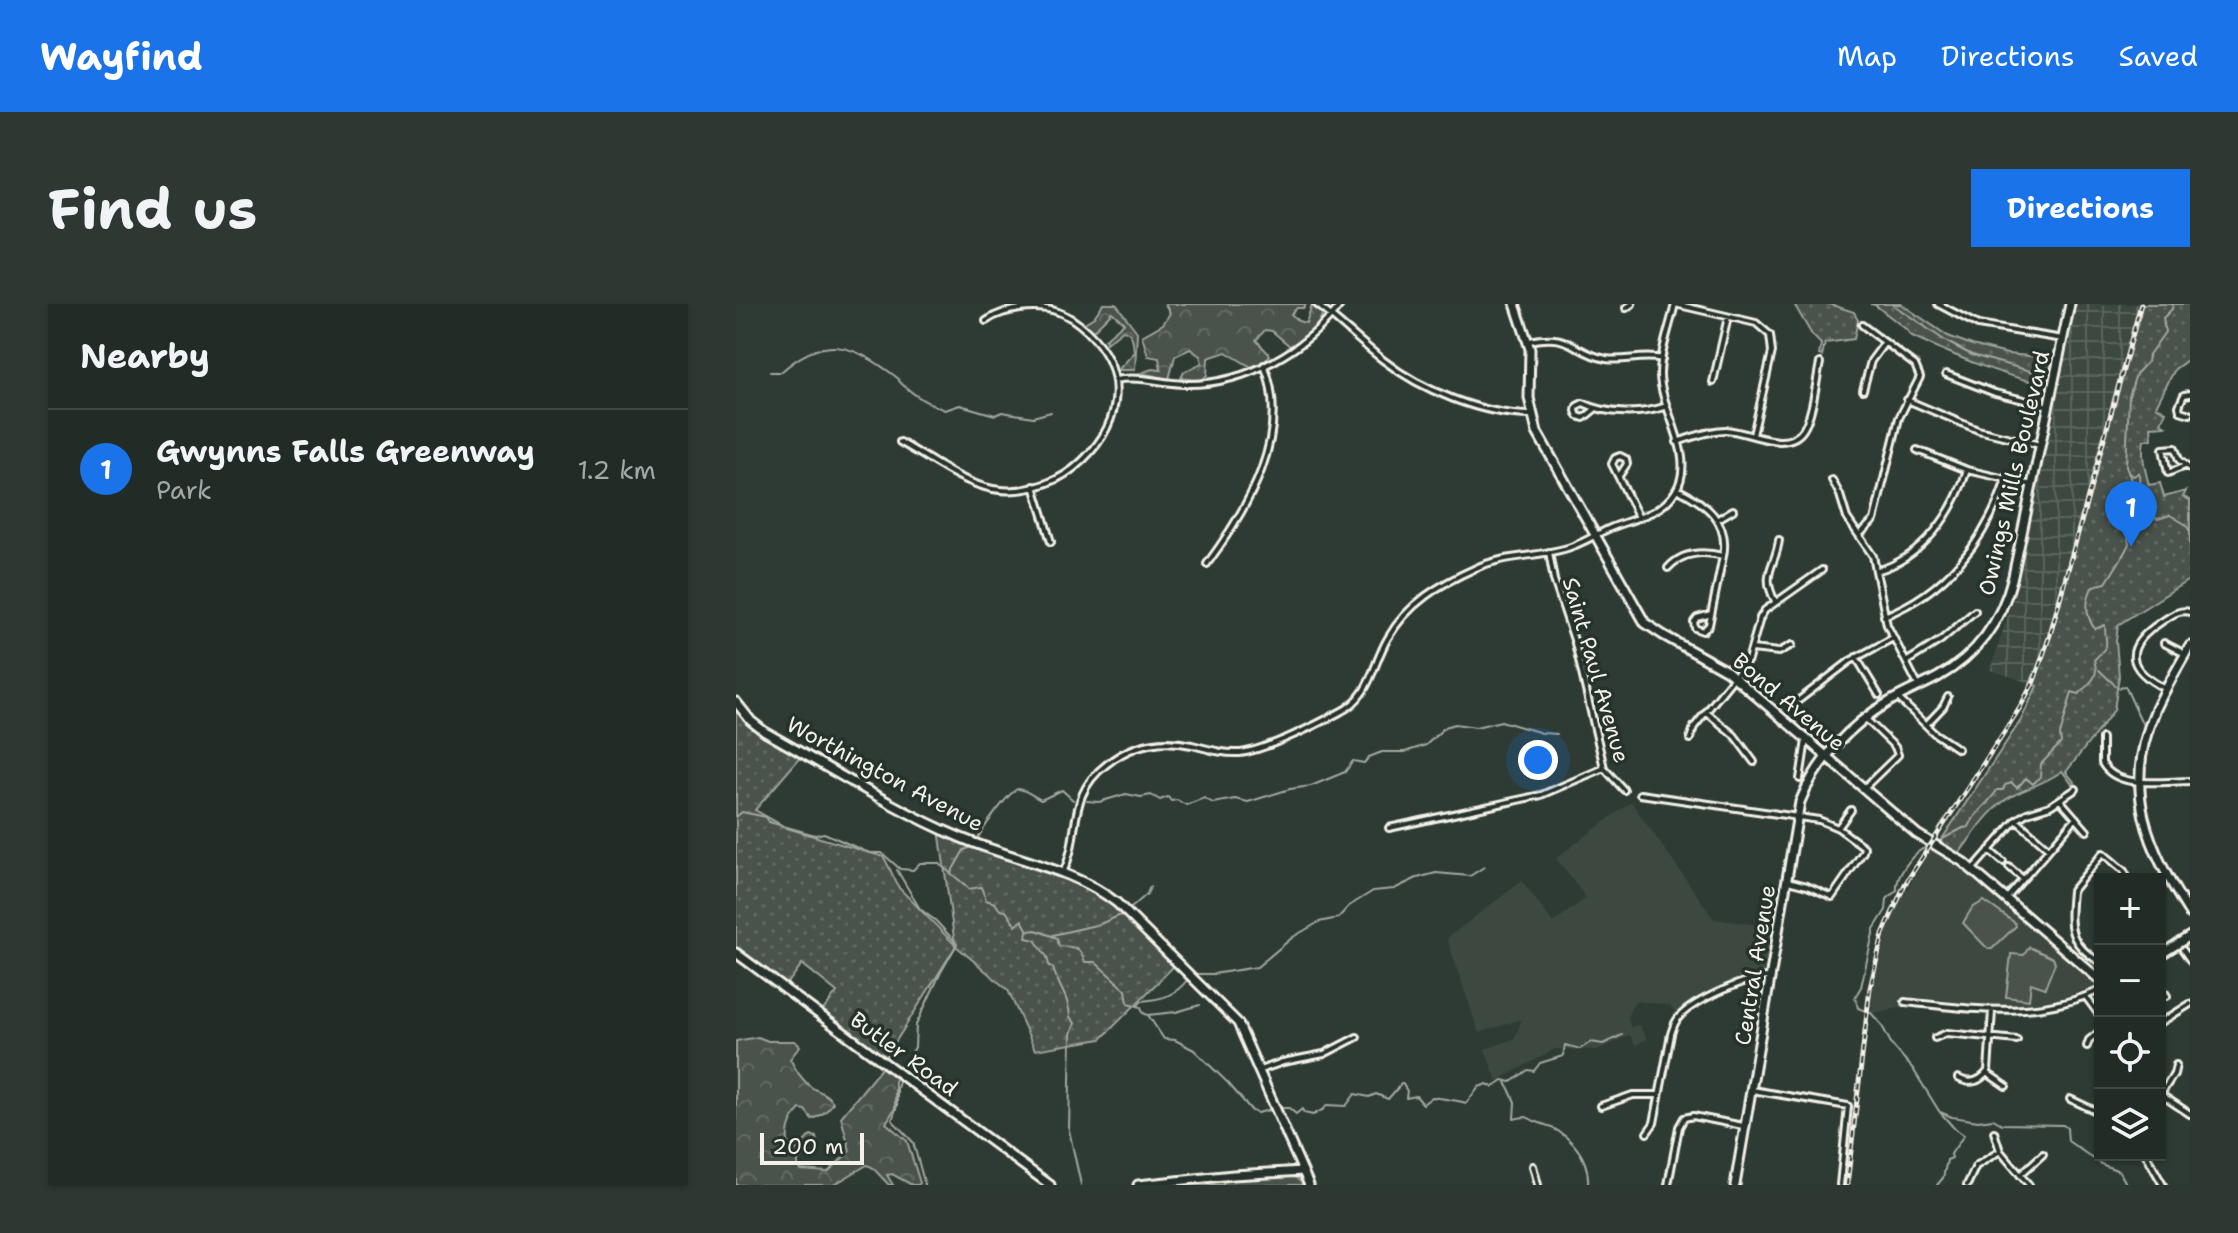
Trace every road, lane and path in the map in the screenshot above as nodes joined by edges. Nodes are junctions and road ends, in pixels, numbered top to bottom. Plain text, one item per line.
1 (1316, 304) edge
2 (1341, 304) edge
3 (1515, 304) edge
4 (1632, 304) edge
5 (1675, 304) edge
6 (1938, 304) edge
7 (2070, 304) edge
8 (1018, 306) edge
9 (1626, 308) dead end
10 (1331, 316) junction
11 (1728, 317) junction
12 (986, 321) dead end
13 (1862, 325) dead end
14 (2063, 339) junction
15 (1529, 341) junction
16 (1885, 342) junction
17 (1662, 359) junction
18 (1820, 363) dead end
19 (1264, 365) junction
20 (1946, 374) dead end
21 (1115, 380) junction
22 (1713, 382) dead end
23 (1863, 390) dead end
24 (2190, 394) edge
25 (1907, 400) junction
26 (1667, 406) junction
27 (2049, 406) junction
28 (1595, 409) junction
29 (2190, 414) edge
30 (1532, 415) junction
31 (1753, 435) junction
32 (900, 442) dead end
33 (1677, 442) junction
34 (2040, 445) junction
35 (1917, 450) dead end
36 (2187, 468) edge
37 (1967, 470) junction
38 (1619, 476) junction
39 (2006, 479) junction
40 (1832, 480) dead end
41 (2032, 485) junction
42 (1034, 486) junction
43 (1677, 489) junction
44 (1733, 510) dead end
45 (1639, 518) junction
46 (1718, 519) junction
47 (1597, 535) junction
48 (1859, 535) junction
49 (1779, 540) dead end
50 (1051, 542) dead end
51 (1549, 552) junction
52 (1723, 556) junction
53 (1207, 564) dead end
54 (1668, 568) dead end
55 (1822, 570) dead end
56 (1876, 571) junction
57 (1775, 601) junction
58 (1975, 611) dead end
59 (2190, 612) edge
60 (1711, 614) junction
61 (1884, 616) junction
62 (1893, 638) junction
63 (2164, 643) dead end
64 (1792, 645) dead end
65 (2190, 646) edge
66 (1752, 649) junction
67 (2185, 654) junction
68 (1856, 657) junction
69 (1906, 662) junction
70 (1734, 677) junction
71 (1919, 687) junction
72 (2166, 689) junction
73 (1879, 695) dead end
74 (1897, 697) junction
75 (1948, 697) dead end
76 (1799, 700) dead end
77 (736, 702) edge
78 (1706, 712) junction
79 (1866, 719) junction
80 (1926, 725) junction
81 (2102, 738) dead end
82 (1690, 739) dead end
83 (1806, 740) junction
84 (1958, 749) dead end
85 (1826, 757) junction
86 (1754, 762) dead end
87 (1604, 768) junction
88 (1800, 779) dead end
89 (2140, 780) junction
90 (2190, 781) edge
91 (1863, 788) junction
92 (2076, 789) dead end
93 (1624, 790) dead end
94 (1640, 794) dead end
95 (2060, 800) junction
96 (1851, 810) dead end
97 (1796, 815) junction
98 (2076, 818) junction
99 (2016, 820) junction
100 (1389, 828) dead end
101 (1838, 828) junction
102 (2087, 831) dead end
103 (2049, 849) junction
104 (1989, 850) junction
105 (2003, 862) dead end
106 (2009, 867) dead end
107 (1972, 870) junction
108 (1063, 873) junction
109 (2125, 873) edge
110 (2162, 873) edge
111 (2023, 879) junction
112 (1786, 881) junction
113 (2166, 882) edge
114 (2006, 899) junction
115 (2190, 914) edge
116 (2190, 936) edge
117 (2083, 950) junction
118 (2183, 950) dead end
119 (2166, 951) edge
120 (736, 953) edge
121 (2076, 958) junction
122 (2094, 958) edge
123 (2190, 960) edge
124 (2094, 974) edge
125 (1771, 977) junction
126 (2094, 993) edge
127 (2086, 997) junction
128 (1905, 1002) dead end
129 (2190, 1004) edge
130 (2094, 1008) edge
131 (1992, 1011) junction
132 (2166, 1019) edge
133 (2094, 1036) edge
134 (1357, 1037) dead end
135 (1992, 1037) junction
136 (1935, 1038) dead end
137 (2017, 1040) dead end
138 (2087, 1046) dead end
139 (2176, 1065) dead end
140 (1260, 1070) junction
141 (1987, 1073) junction
142 (1958, 1078) dead end
143 (2006, 1086) dead end
144 (2164, 1089) edge
145 (1752, 1090) junction
146 (1659, 1095) junction
147 (2166, 1098) edge
148 (2070, 1099) dead end
149 (1601, 1106) dead end
150 (2094, 1110) edge
151 (2190, 1114) edge
152 (1746, 1126) junction
153 (1994, 1132) dead end
154 (1647, 1133) dead end
155 (2000, 1151) junction
156 (2043, 1154) dead end
157 (2149, 1161) edge
158 (1533, 1166) dead end
159 (1303, 1171) junction
160 (2020, 1175) junction
161 (1050, 1185) edge
162 (1138, 1185) edge
163 (1309, 1185) edge
164 (1538, 1185) edge
165 (1668, 1185) edge
166 (1735, 1185) edge
167 (1840, 1185) edge
168 (1967, 1185) edge
169 (2029, 1185) edge
170 (2163, 1185) edge

1 - 10 street
2 - 10 street
3 - 15 main road, Bond Avenue
4 - 9 street
5 - 11 street
5 - 17 street
6 - 14 street
7 - 14 main road, Owings Mills Boulevard
8 - 12 street
8 - 21 street
10 - 19 street
10 - 30 street
11 - 22 street
11 - 31 street
13 - 16 street
14 - 27 main road, Owings Mills Boulevard
15 - 17 street
15 - 30 main road, Bond Avenue
16 - 23 street
16 - 25 street
17 - 26 street
18 - 31 street
19 - 21 street
19 - 53 street
20 - 27 street
21 - 42 street
24 - 29 street
25 - 34 street
25 - 48 street
26 - 28 street
26 - 33 street
27 - 34 main road, Owings Mills Boulevard
28 - 28 street
30 - 47 main road, Bond Avenue
31 - 33 street
32 - 42 street
33 - 43 street
34 - 41 main road, Owings Mills Boulevard
35 - 37 street
36 - 36 street
37 - 39 street
37 - 56 street
38 - 38 street
38 - 45 street
39 - 41 street
39 - 61 street
40 - 48 street
41 - 71 main road, Owings Mills Boulevard
42 - 50 street
43 - 45 street
43 - 46 street
44 - 46 street
45 - 47 street
46 - 52 street
47 - 51 street
47 - 70 main road, Bond Avenue
48 - 56 street
49 - 57 street
51 - 87 street, Saint Paul Avenue
51 - 108 street
52 - 54 street
52 - 60 street
55 - 57 street
56 - 61 street
57 - 66 street
58 - 69 street
59 - 72 street
60 - 60 street
61 - 62 street
62 - 68 street
62 - 69 street
63 - 67 street
64 - 66 street
65 - 67 main road
66 - 70 street
67 - 72 main road
68 - 73 street
68 - 76 street
69 - 71 street
70 - 78 street
70 - 83 main road, Bond Avenue
71 - 74 main road, Owings Mills Boulevard
72 - 89 main road
74 - 79 main road, Owings Mills Boulevard
74 - 80 street
75 - 80 street
77 - 108 main road, Worthington Avenue
78 - 82 street
78 - 86 street
79 - 85 main road, Owings Mills Boulevard
79 - 91 street
80 - 84 street
81 - 89 street
83 - 85 main road, Bond Avenue
83 - 88 street
85 - 91 main road, Bond Avenue
85 - 97 main road, Central Avenue
87 - 93 street, Saint Paul Avenue
87 - 100 street
89 - 90 street
89 - 110 main road
91 - 107 main road, Bond Avenue
92 - 95 street
94 - 97 street
95 - 98 street
95 - 99 street
96 - 101 street
97 - 101 street
97 - 112 main road, Central Avenue
98 - 102 street
98 - 103 street
99 - 103 street
99 - 104 street
101 - 112 street
103 - 111 street
104 - 105 street
104 - 107 street
106 - 111 street
107 - 114 main road, Bond Avenue
108 - 140 main road, Worthington Avenue
109 - 117 street
111 - 114 street
112 - 125 main road, Central Avenue
113 - 115 main road
114 - 121 main road, Bond Avenue
116 - 119 main road
117 - 121 street
117 - 122 street
118 - 123 street
120 - 161 main road, Butler Road
121 - 124 main road, Bond Avenue
125 - 145 main road, Central Avenue
125 - 146 street
126 - 127 street
127 - 130 street
127 - 131 street
128 - 131 street
129 - 132 street
131 - 135 street
133 - 138 street
134 - 140 street
135 - 136 street
135 - 137 street
135 - 141 street
139 - 144 street
140 - 159 main road, Worthington Avenue
141 - 142 street
141 - 143 street
145 - 152 main road, Central Avenue
145 - 167 street
146 - 149 street
146 - 154 street
147 - 151 street
148 - 150 street
152 - 165 street
152 - 166 main road, Central Avenue
153 - 155 street
155 - 160 street
155 - 168 street
156 - 160 street
157 - 170 street
158 - 164 street
159 - 162 main road
159 - 163 main road
160 - 169 street

